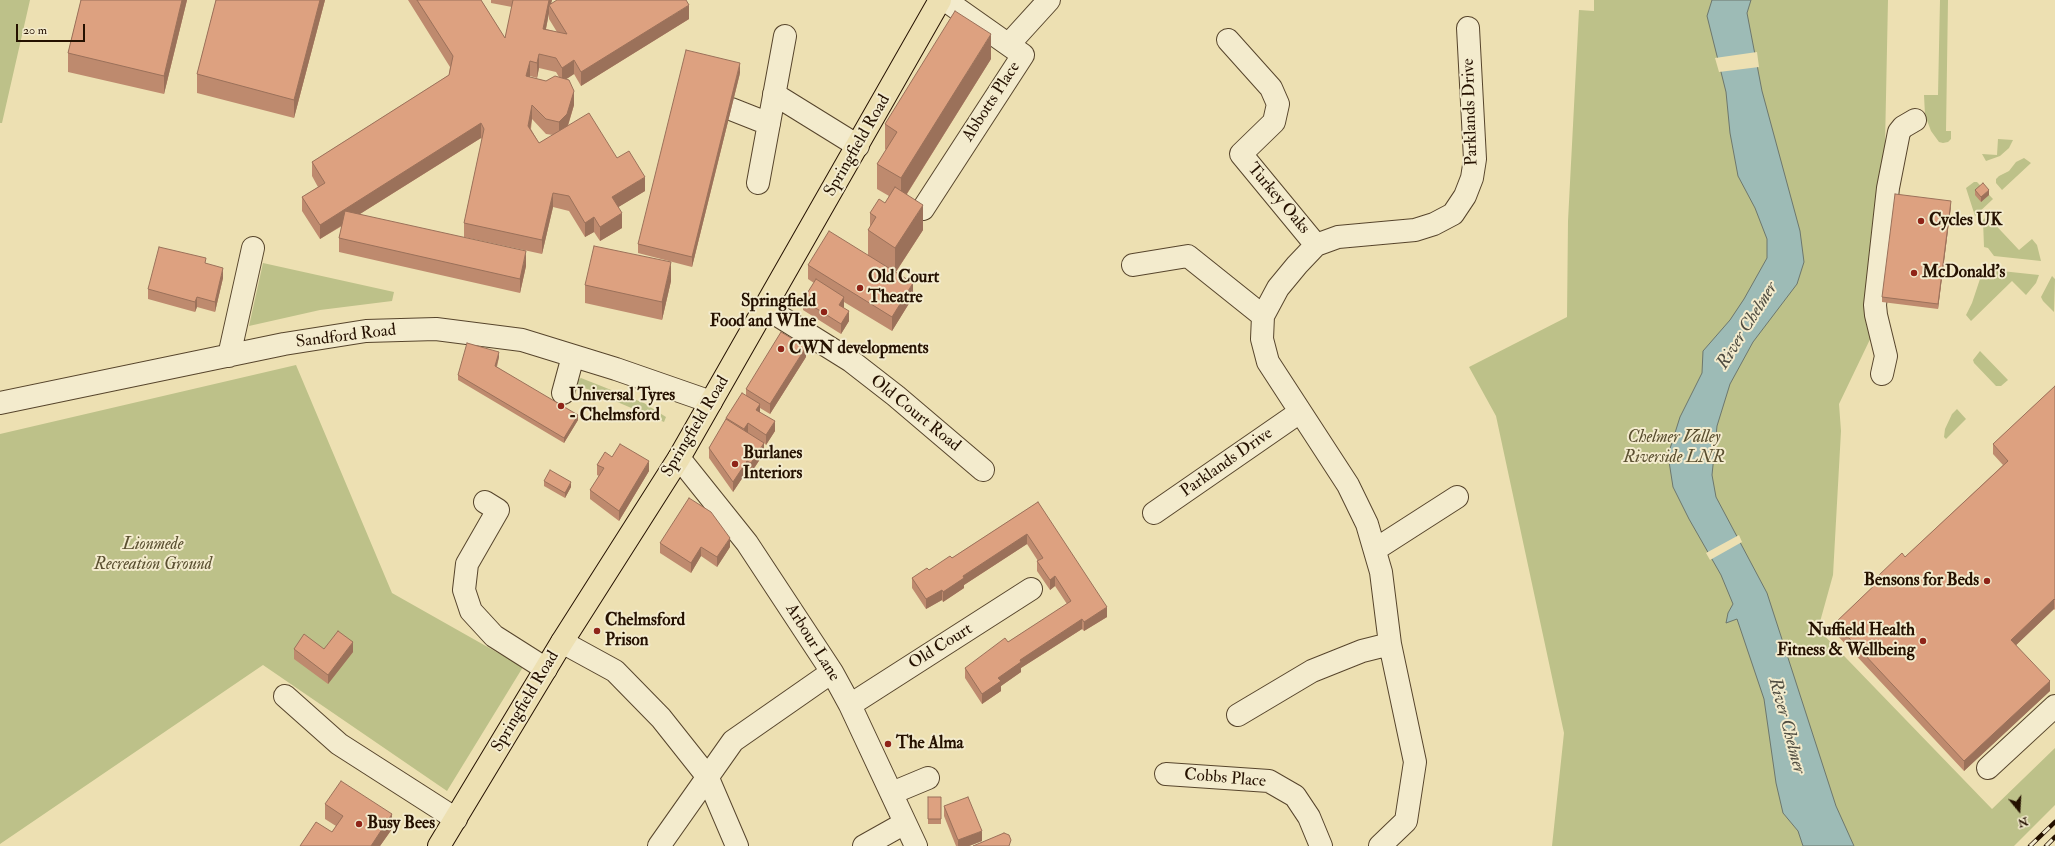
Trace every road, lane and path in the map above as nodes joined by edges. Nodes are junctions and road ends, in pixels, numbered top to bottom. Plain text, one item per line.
1 (940, 0) edge
2 (945, 0) edge
3 (1049, 0) edge
4 (1468, 28) dead end
5 (785, 36) dead end
6 (1228, 40) dead end
7 (1009, 44) junction
8 (774, 94) junction
9 (731, 109) edge
10 (1915, 120) dead end
11 (769, 124) junction
12 (858, 146) junction
13 (758, 183) dead end
14 (923, 209) dead end
15 (1316, 245) junction
16 (253, 248) dead end
17 (1133, 265) dead end
18 (766, 308) junction
19 (1263, 316) junction
20 (229, 356) junction
21 (573, 356) junction
22 (1882, 374) dead end
23 (563, 393) dead end
24 (711, 402) junction
25 (0, 403) edge
26 (1300, 412) junction
27 (679, 458) junction
28 (983, 470) dead end
29 (1457, 497) dead end
30 (485, 502) dead end
31 (1154, 513) dead end
32 (1376, 549) junction
33 (1031, 589) dead end
34 (562, 642) junction
35 (1390, 644) junction
36 (546, 668) junction
37 (832, 672) junction
38 (285, 696) dead end
39 (850, 705) junction
40 (2055, 706) edge
41 (1238, 715) dead end
42 (1988, 768) dead end
43 (1166, 774) dead end
44 (707, 776) junction
45 (928, 778) dead end
46 (892, 793) junction
47 (456, 819) junction
48 (906, 823) junction
49 (439, 846) edge
50 (659, 846) edge
51 (737, 846) edge
52 (864, 846) edge
53 (916, 846) edge
54 (1321, 846) edge
55 (1380, 846) edge

1 - 12 main road, Springfield Road
2 - 7 street, Abbotts Place
3 - 7 street
4 - 15 street, Parklands Drive
5 - 8 street
6 - 15 street, Turkey Oaks
7 - 14 street, Abbotts Place
8 - 11 street
8 - 12 street
9 - 11 street
10 - 22 street
11 - 13 street
12 - 18 main road, Springfield Road
15 - 19 street, Parklands Drive
16 - 20 street
17 - 19 street
18 - 24 main road, Springfield Road
18 - 28 street, Old Court Road
19 - 26 street, Parklands Drive
20 - 21 street, Sandford Road
20 - 25 street, Sandford Road
21 - 23 street
21 - 24 street, Sandford Road
24 - 27 main road, Springfield Road
26 - 31 street, Parklands Drive
26 - 32 street, Parklands Drive
27 - 34 main road, Springfield Road
27 - 37 street, Arbour Lane
29 - 32 street
30 - 36 street
32 - 35 street, Parklands Drive
33 - 39 street, Old Court
34 - 36 main road, Springfield Road
34 - 44 street
35 - 41 street
35 - 55 street, Parklands Drive
36 - 47 main road, Springfield Road
37 - 39 street, Arbour Lane
37 - 44 street
38 - 47 street
39 - 46 street, Arbour Lane
40 - 42 street
43 - 54 street, Cobbs Place
44 - 50 street
44 - 51 street
45 - 46 street
46 - 48 street, Arbour Lane
47 - 49 main road, Springfield Road
48 - 52 street
48 - 53 street, Arbour Lane

